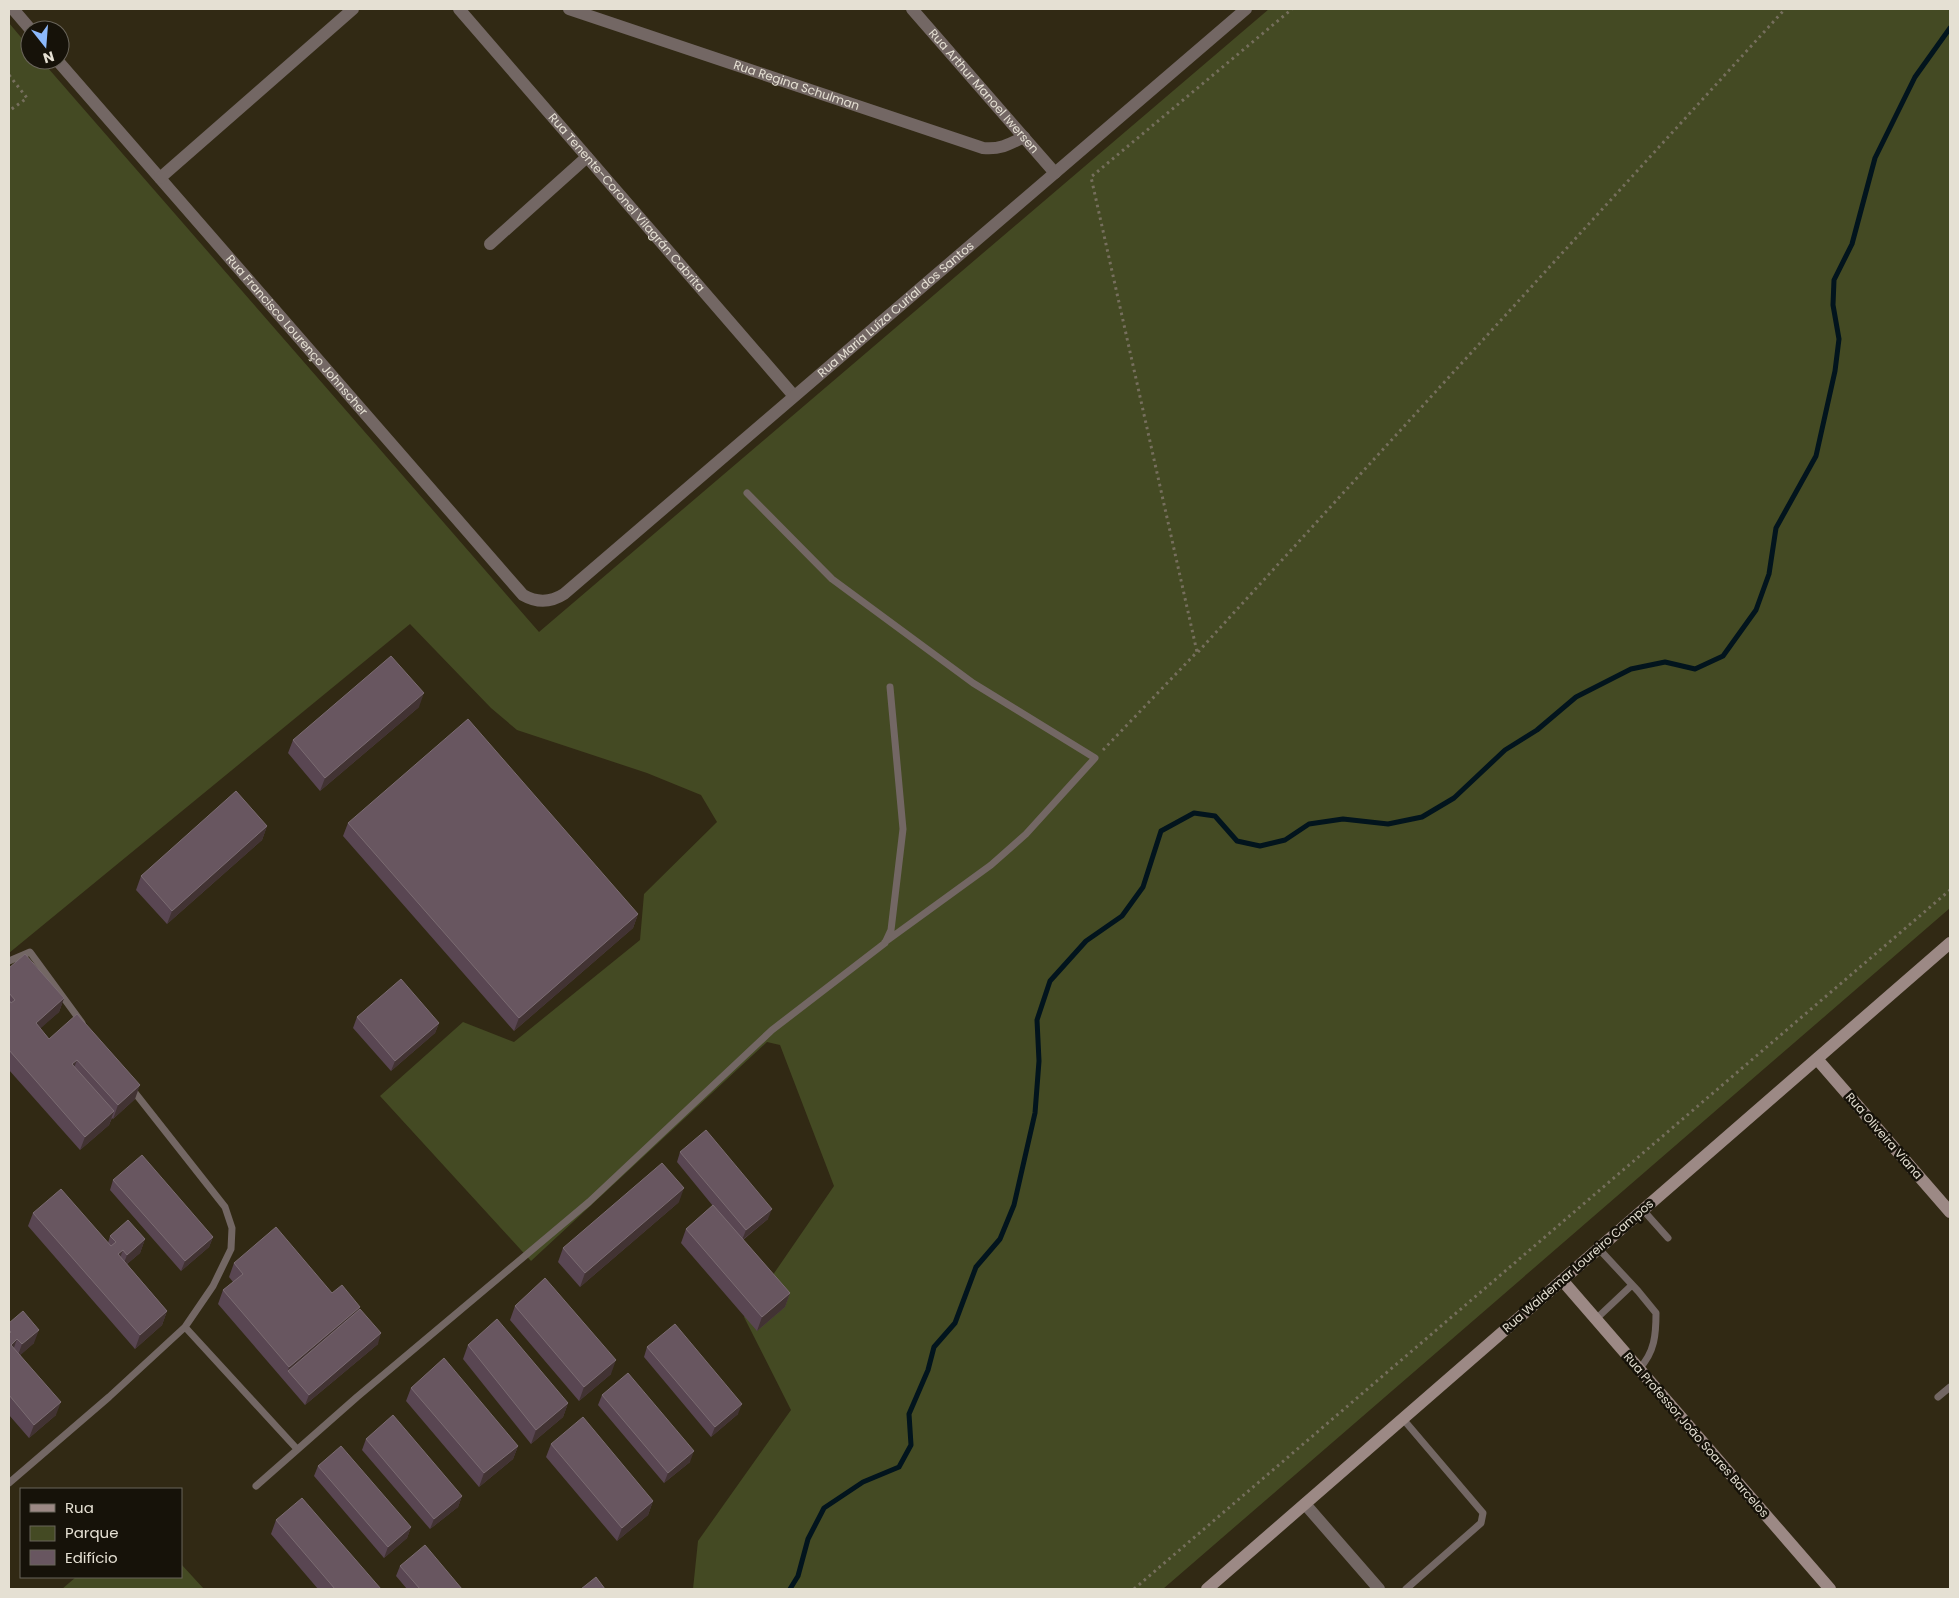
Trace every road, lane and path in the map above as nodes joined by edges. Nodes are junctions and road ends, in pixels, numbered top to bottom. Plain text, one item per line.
1 (13, 9) edge
2 (353, 9) edge
3 (459, 9) edge
4 (569, 9) edge
5 (912, 9) edge
6 (1246, 9) edge
7 (1292, 9) edge
8 (1785, 9) edge
9 (22, 20) edge
10 (66, 70) edge
11 (9, 75) edge
12 (9, 111) edge
13 (1024, 137) junction
14 (587, 157) junction
15 (1055, 173) junction
16 (160, 178) junction
17 (490, 244) dead end
18 (794, 396) junction
19 (747, 493) dead end
20 (541, 602) joint
21 (1198, 652) junction
22 (890, 687) dead end
23 (1095, 758) junction
24 (1950, 890) edge
25 (885, 943) junction
26 (1950, 943) edge
27 (9, 961) edge
28 (88, 1030) edge
29 (1817, 1059) junction
30 (128, 1085) edge
31 (1643, 1210) junction
32 (1950, 1212) edge
33 (1668, 1238) dead end
34 (1599, 1249) junction
35 (1562, 1280) junction
36 (1632, 1285) junction
37 (1646, 1285) dead end
38 (1638, 1291) junction
39 (1596, 1319) junction
40 (185, 1327) junction
41 (1639, 1369) junction
42 (1950, 1387) edge
43 (1938, 1397) dead end
44 (1403, 1419) junction
45 (297, 1450) junction
46 (9, 1483) edge
47 (256, 1486) dead end
48 (1305, 1504) junction
49 (1134, 1589) edge
50 (1207, 1589) edge
51 (1379, 1589) edge
52 (1406, 1589) edge
53 (1830, 1589) edge

1 - 9 street
2 - 16 street
3 - 14 street, Rua Tenente-Coronel Vilagrán Cabrita
4 - 13 street, Rua Regina Schulman
5 - 13 street, Rua Arthur Manoel Iwersen
6 - 15 street, Rua Maria Luíza Curial dos Santos
7 - 21 path
8 - 21 path
10 - 16 street, Rua Francisco Lourenço Johnscher
11 - 12 path
13 - 15 street, Rua Arthur Manoel Iwersen
14 - 17 street
14 - 18 street, Rua Tenente-Coronel Vilagrán Cabrita
15 - 18 street, Rua Maria Luíza Curial dos Santos
16 - 20 street, Rua Francisco Lourenço Johnscher
18 - 20 street, Rua Maria Luíza Curial dos Santos
19 - 23 lane
21 - 23 path
22 - 25 lane
23 - 25 lane
24 - 49 path
25 - 45 lane
26 - 29 main road, Rua Waldemar Loureiro Campos
27 - 28 lane
29 - 31 main road, Rua Waldemar Loureiro Campos
29 - 32 main road, Rua Oliveira Viana
30 - 40 lane
31 - 33 lane
31 - 34 main road, Rua Waldemar Loureiro Campos
34 - 35 main road, Rua Waldemar Loureiro Campos
34 - 36 lane
35 - 39 main road, Rua Professor João Soares Barcelos
35 - 44 main road, Rua Waldemar Loureiro Campos
36 - 38 lane
36 - 39 lane
37 - 38 lane
38 - 41 lane
39 - 41 main road, Rua Professor João Soares Barcelos
40 - 45 lane
40 - 46 lane
41 - 53 main road, Rua Professor João Soares Barcelos
42 - 43 lane
44 - 48 main road, Rua Waldemar Loureiro Campos
44 - 52 lane
45 - 47 lane
48 - 50 main road, Rua Waldemar Loureiro Campos
48 - 51 street

